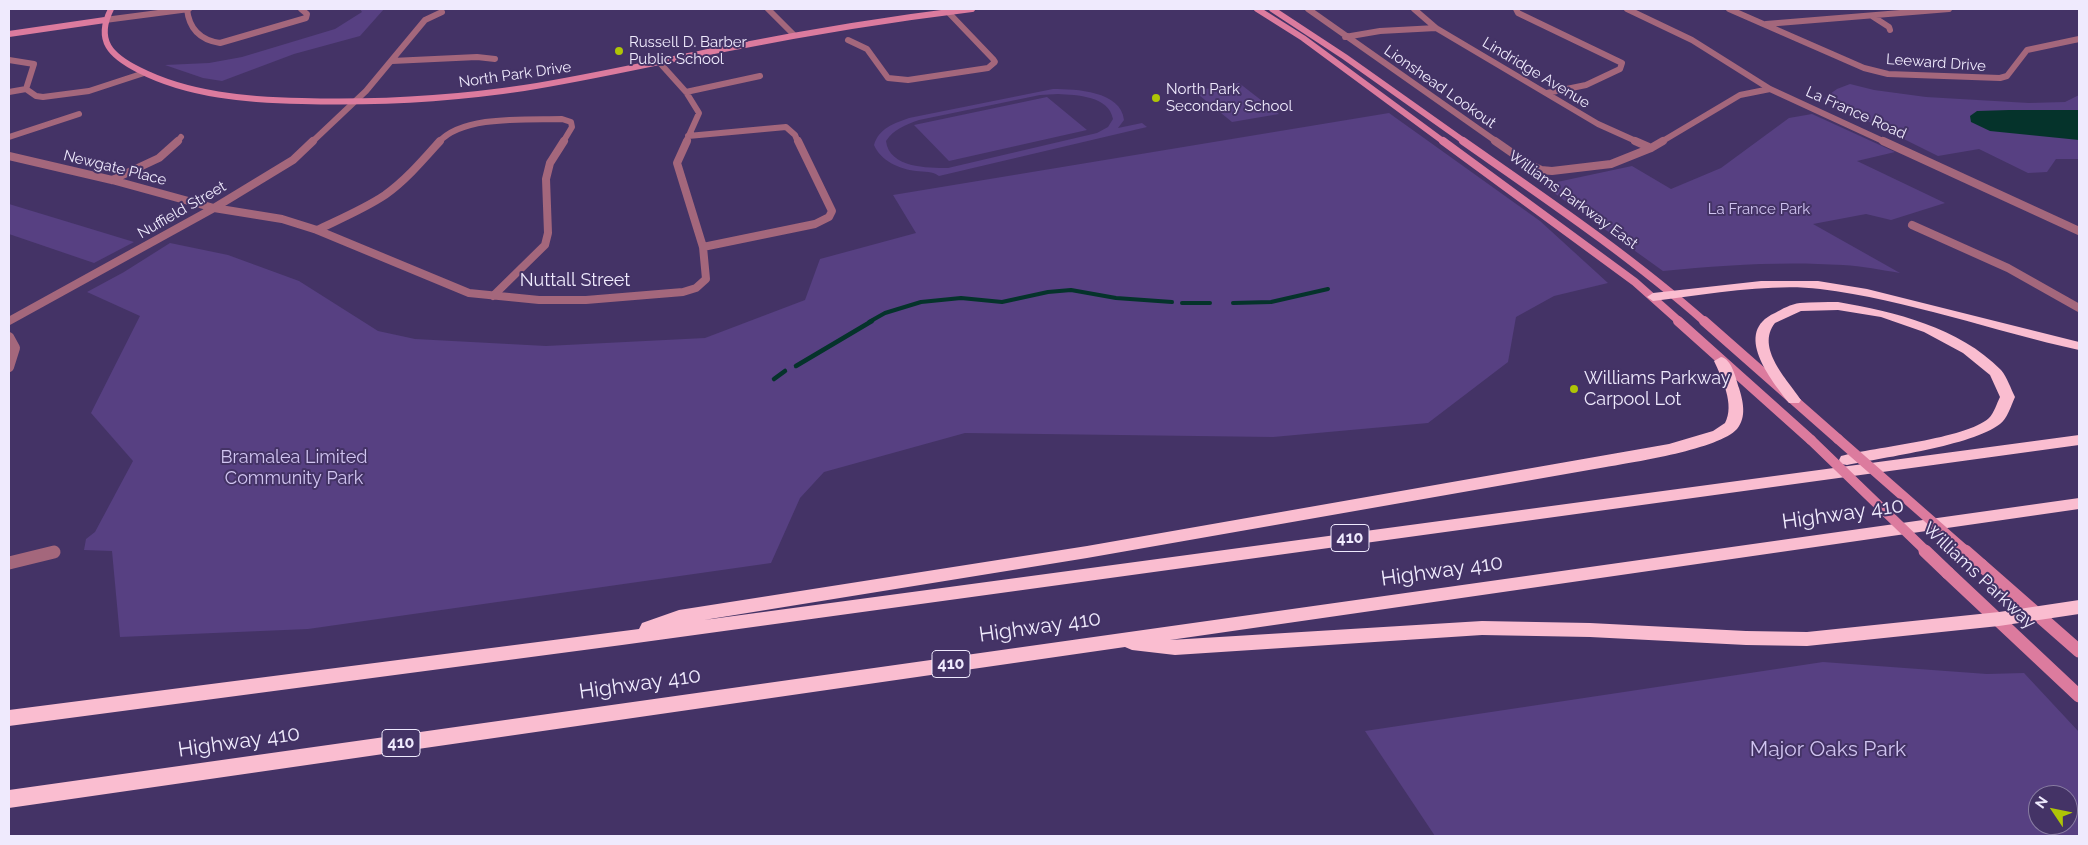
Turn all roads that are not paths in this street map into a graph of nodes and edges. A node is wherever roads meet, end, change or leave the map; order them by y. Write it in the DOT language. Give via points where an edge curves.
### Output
graph roads {
  1 [pos="111,9"];
  2 [pos="188,9"];
  3 [pos="301,9"];
  4 [pos="768,9"];
  5 [pos="972,9"];
  6 [pos="1257,9"];
  7 [pos="1272,9"];
  8 [pos="1308,9"];
  9 [pos="1414,9"];
  10 [pos="1516,9"];
  11 [pos="1627,9"];
  12 [pos="1729,9"];
  13 [pos="1949,9"];
  14 [pos="442,12"];
  15 [pos="948,12"];
  16 [pos="1872,16"];
  17 [pos="105,20"];
  18 [pos="1763,24"];
  19 [pos="1436,28"];
  20 [pos="1890,30"];
  21 [pos="9,34"];
  22 [pos="794,35"];
  23 [pos="1346,37"];
  24 [pos="2079,39"];
  25 [pos="848,40"];
  26 [pos="495,59"];
  27 [pos="9,60"];
  28 [pos="392,61"];
  29 [pos="659,62"];
  30 [pos="144,73"];
  31 [pos="760,76"];
  32 [pos="26,89"];
  33 [pos="1770,89"];
  34 [pos="9,92"];
  35 [pos="686,92"];
  36 [pos="1547,93"];
  37 [pos="355,102"];
  38 [pos="79,114"];
  39 [pos="688,136"];
  40 [pos="9,137"];
  41 [pos="182,137"];
  42 [pos="1651,148"];
  43 [pos="9,156"];
  44 [pos="112,180"];
  45 [pos="214,208"];
  46 [pos="1912,225"];
  47 [pos="317,230"];
  48 [pos="2079,231"];
  49 [pos="703,247"];
  50 [pos="1673,295"];
  51 [pos="493,296"];
  52 [pos="1653,298"];
  53 [pos="2079,308"];
  54 [pos="9,321"];
  55 [pos="9,337"];
  56 [pos="2079,346"];
  57 [pos="1721,360"];
  58 [pos="9,367"];
  59 [pos="1794,400"];
  60 [pos="1838,439"];
  61 [pos="1811,440"];
  62 [pos="2079,440"];
  63 [pos="1801,476"];
  64 [pos="2079,503"];
  65 [pos="54,552"];
  66 [pos="9,563"];
  67 [pos="2079,608"];
  68 [pos="2037,614"];
  69 [pos="1999,620"];
  70 [pos="622,638"];
  71 [pos="1108,641"];
  72 [pos="2079,651"];
  73 [pos="2079,696"];
  74 [pos="9,718"];
  75 [pos="9,799"];
  1 -- 17 [label="main road"];
  2 -- 3 [label="street" via="189,26 208,42 220,43 297,22 306,18 307,14"];
  2 -- 17 [label="street"];
  4 -- 22 [label="street"];
  5 -- 15 [label="main road, North Park Drive"];
  6 -- 52 [label="main road, Williams Parkway East" via="1303,38 1605,259"];
  7 -- 50 [label="main road, Williams Parkway East" via="1346,57 1598,235"];
  8 -- 23 [label="street, Lionshead Lookout"];
  9 -- 19 [label="street, Lindridge Avenue"];
  10 -- 36 [label="street" via="1518,13 1622,63 1620,68 1586,85"];
  11 -- 33 [label="street, La France Road" via="1692,40"];
  12 -- 18 [label="street, Leeward Drive"];
  13 -- 16 [label="street"];
  14 -- 28 [label="street, Nuffield Street" via="425,20"];
  15 -- 22 [label="main road, North Park Drive"];
  15 -- 25 [label="street" via="993,58 993,66 894,80 886,75 867,49"];
  16 -- 18 [label="street"];
  16 -- 20 [label="street"];
  17 -- 21 [label="main road"];
  17 -- 30 [label="main road, North Park Drive" via="103,37 113,54"];
  18 -- 24 [label="street, Leeward Drive" via="1864,68 1888,74 1925,76 2000,78 2007,76 2027,50"];
  19 -- 23 [label="street" via="1380,31"];
  19 -- 36 [label="street, Lindridge Avenue"];
  22 -- 29 [label="main road, North Park Drive"];
  23 -- 42 [label="street, Lionshead Lookout" via="1541,170 1611,164"];
  26 -- 28 [label="street"];
  27 -- 32 [label="street" via="34,64"];
  28 -- 37 [label="street, Nuffield Street"];
  29 -- 35 [label="street, Nuttall Street"];
  29 -- 37 [label="main road, North Park Drive" via="490,93"];
  30 -- 32 [label="street" via="89,91 52,97 36,96"];
  30 -- 37 [label="main road, North Park Drive" via="178,85 232,96"];
  31 -- 35 [label="street"];
  32 -- 34 [label="street"];
  33 -- 42 [label="street, Lionshead Lookout" via="1740,95"];
  33 -- 48 [label="street, La France Road"];
  35 -- 39 [label="street, Nuttall Street" via="700,113"];
  36 -- 42 [label="street, Lindridge Avenue" via="1598,124"];
  37 -- 45 [label="street, Nuffield Street" via="293,160"];
  38 -- 40 [label="street"];
  39 -- 49 [label="street, Nuttall Street" via="677,163"];
  39 -- 49 [label="street" via="786,127 794,135 832,211 829,217 815,224"];
  41 -- 44 [label="street" via="162,156"];
  43 -- 44 [label="street, Newgate Place"];
  44 -- 45 [label="street, Newgate Place"];
  45 -- 47 [label="street, Nuttall Street" via="282,219"];
  45 -- 54 [label="street, Nuffield Street"];
  46 -- 53 [label="street" via="2008,268"];
  47 -- 51 [label="street, Nuttall Street" via="469,293"];
  47 -- 51 [label="street" via="387,193 446,134 455,129 504,122 562,119 571,122 572,127 550,163 546,179 548,233 545,245"];
  49 -- 51 [label="street, Nuttall Street" via="706,280 700,287 684,291 620,299 557,301"];
  50 -- 52 [label="highway"];
  50 -- 56 [label="highway" via="1761,285 1818,285 1867,293"];
  50 -- 59 [label="main road, Williams Parkway East"];
  52 -- 57 [label="main road, Williams Parkway East"];
  55 -- 58 [label="street" via="15,348"];
  57 -- 61 [label="main road, Williams Parkway East"];
  57 -- 70 [label="highway" via="1731,384 1736,416 1732,425 1721,434 1694,443 1580,466 1086,552 679,617"];
  59 -- 60 [label="main road, Williams Parkway East"];
  59 -- 63 [label="highway" via="1768,362 1762,347 1766,324 1780,312 1828,305 1879,312 1939,334 1986,363 2007,393 2004,410 1996,420 1983,427 1936,441 1821,466"];
  60 -- 68 [label="main road, Williams Parkway, bridge"];
  61 -- 69 [label="main road, Williams Parkway, bridge"];
  62 -- 63 [label="highway, 410"];
  63 -- 70 [label="highway, 410"];
  64 -- 71 [label="highway, Highway 410 / 410"];
  65 -- 66 [label="street"];
  67 -- 68 [label="highway"];
  68 -- 69 [label="highway"];
  68 -- 72 [label="main road, Williams Parkway"];
  69 -- 71 [label="highway" via="1807,639 1482,628 1175,648"];
  69 -- 73 [label="main road, Williams Parkway"];
  70 -- 74 [label="highway, 410"];
  71 -- 75 [label="highway, Highway 410 / 410"];
}
